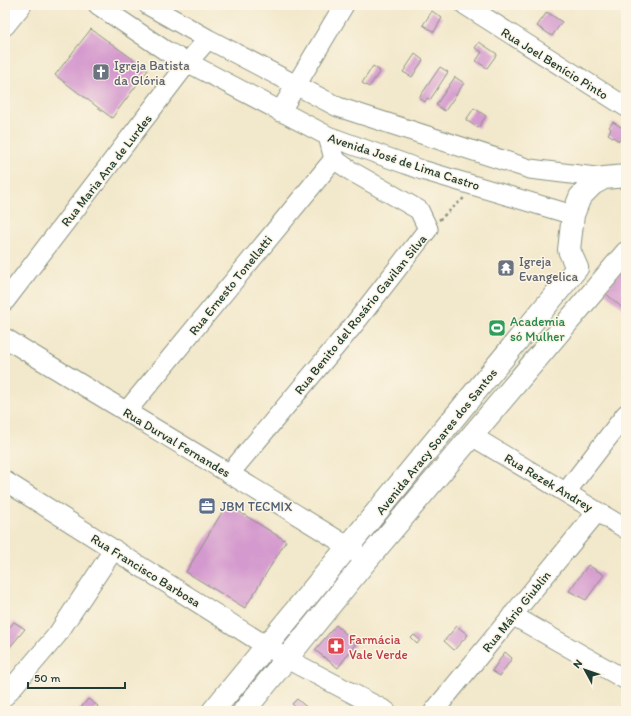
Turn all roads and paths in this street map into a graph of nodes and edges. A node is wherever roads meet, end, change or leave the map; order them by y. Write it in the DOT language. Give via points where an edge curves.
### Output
graph roads {
  1 [pos="22,5"];
  2 [pos="83,5"];
  3 [pos="98,5"];
  4 [pos="148,5"];
  5 [pos="157,5"];
  6 [pos="344,5"];
  7 [pos="465,5"];
  8 [pos="172,18"];
  9 [pos="5,26"];
  10 [pos="208,39"];
  11 [pos="166,51"];
  12 [pos="188,62"];
  13 [pos="296,84"];
  14 [pos="626,107"];
  15 [pos="280,112"];
  16 [pos="328,136"];
  17 [pos="334,159"];
  18 [pos="626,176"];
  19 [pos="604,178"];
  20 [pos="478,186"];
  21 [pos="573,215"];
  22 [pos="428,229"];
  23 [pos="626,253"];
  24 [pos="577,268"];
  25 [pos="597,286"];
  26 [pos="5,301"];
  27 [pos="5,338"];
  28 [pos="126,412"];
  29 [pos="626,414"];
  30 [pos="472,436"];
  31 [pos="230,473"];
  32 [pos="5,480"];
  33 [pos="566,492"];
  34 [pos="597,512"];
  35 [pos="626,529"];
  36 [pos="349,547"];
  37 [pos="114,549"];
  38 [pos="366,561"];
  39 [pos="512,615"];
  40 [pos="266,646"];
  41 [pos="287,659"];
  42 [pos="626,680"];
  43 [pos="5,696"];
  44 [pos="213,711"];
  45 [pos="244,711"];
  46 [pos="386,711"];
  47 [pos="434,711"];
  1 -- 9 [label="street"];
  2 -- 11 [label="street" via="123,30"];
  3 -- 11 [label="street, Avenida José de Lima Castro"];
  4 -- 8 [label="street"];
  5 -- 8 [label="street"];
  6 -- 13 [label="street"];
  7 -- 14 [label="street, Rua Joel Benício Pinto"];
  8 -- 10 [label="street"];
  10 -- 12 [label="street, Rua Maria Ana de Lurdes"];
  10 -- 13 [label="street"];
  11 -- 12 [label="street, Avenida José de Lima Castro"];
  12 -- 15 [label="street, Avenida José de Lima Castro"];
  12 -- 26 [label="street, Rua Maria Ana de Lurdes"];
  13 -- 15 [label="street"];
  13 -- 19 [label="street" via="338,107 530,169"];
  15 -- 16 [label="street, Avenida José de Lima Castro"];
  16 -- 17 [label="street"];
  16 -- 20 [label="street, Avenida José de Lima Castro" via="422,170"];
  17 -- 22 [label="street, Rua Benito del Rosário Gavilan Silva" via="419,210"];
  17 -- 28 [label="street, Rua Ernesto Tonellatti"];
  18 -- 19 [label="main road"];
  19 -- 21 [label="main road" via="593,184 580,197"];
  20 -- 21 [label="street, Avenida José de Lima Castro"];
  20 -- 22 [label="path"];
  21 -- 24 [label="main road" via="570,250"];
  22 -- 31 [label="street, Rua Benito del Rosário Gavilan Silva" via="352,327"];
  23 -- 25 [label="main road, Avenida Aracy Soares dos Santos"];
  24 -- 25 [label="main road"];
  24 -- 36 [label="main road, Avenida Aracy Soares dos Santos"];
  25 -- 30 [label="main road, Avenida Aracy Soares dos Santos"];
  27 -- 28 [label="street, Rua Durval Fernandes"];
  28 -- 31 [label="street, Rua Durval Fernandes"];
  29 -- 33 [label="street"];
  30 -- 33 [label="street, Rua Rezek Andrey"];
  30 -- 38 [label="main road, Avenida Aracy Soares dos Santos"];
  31 -- 36 [label="street, Rua Durval Fernandes"];
  32 -- 37 [label="street, Rua Francisco Barbosa"];
  33 -- 34 [label="street, Rua Rezek Andrey"];
  34 -- 35 [label="street, Rua Rezek Andrey"];
  34 -- 39 [label="street, Rua Mário Giublin"];
  36 -- 38 [label="street, Rua Durval Fernandes"];
  36 -- 40 [label="main road, Avenida Aracy Soares dos Santos"];
  37 -- 40 [label="street, Rua Francisco Barbosa"];
  37 -- 43 [label="street" via="57,635"];
  38 -- 41 [label="main road, Avenida Aracy Soares dos Santos"];
  39 -- 42 [label="street"];
  39 -- 47 [label="street, Rua Mário Giublin"];
  40 -- 41 [label="street, Rua Francisco Barbosa"];
  40 -- 44 [label="main road, Avenida Aracy Soares dos Santos"];
  41 -- 45 [label="main road, Avenida Aracy Soares dos Santos"];
  41 -- 46 [label="street, Rua Francisco Barbosa"];
}
